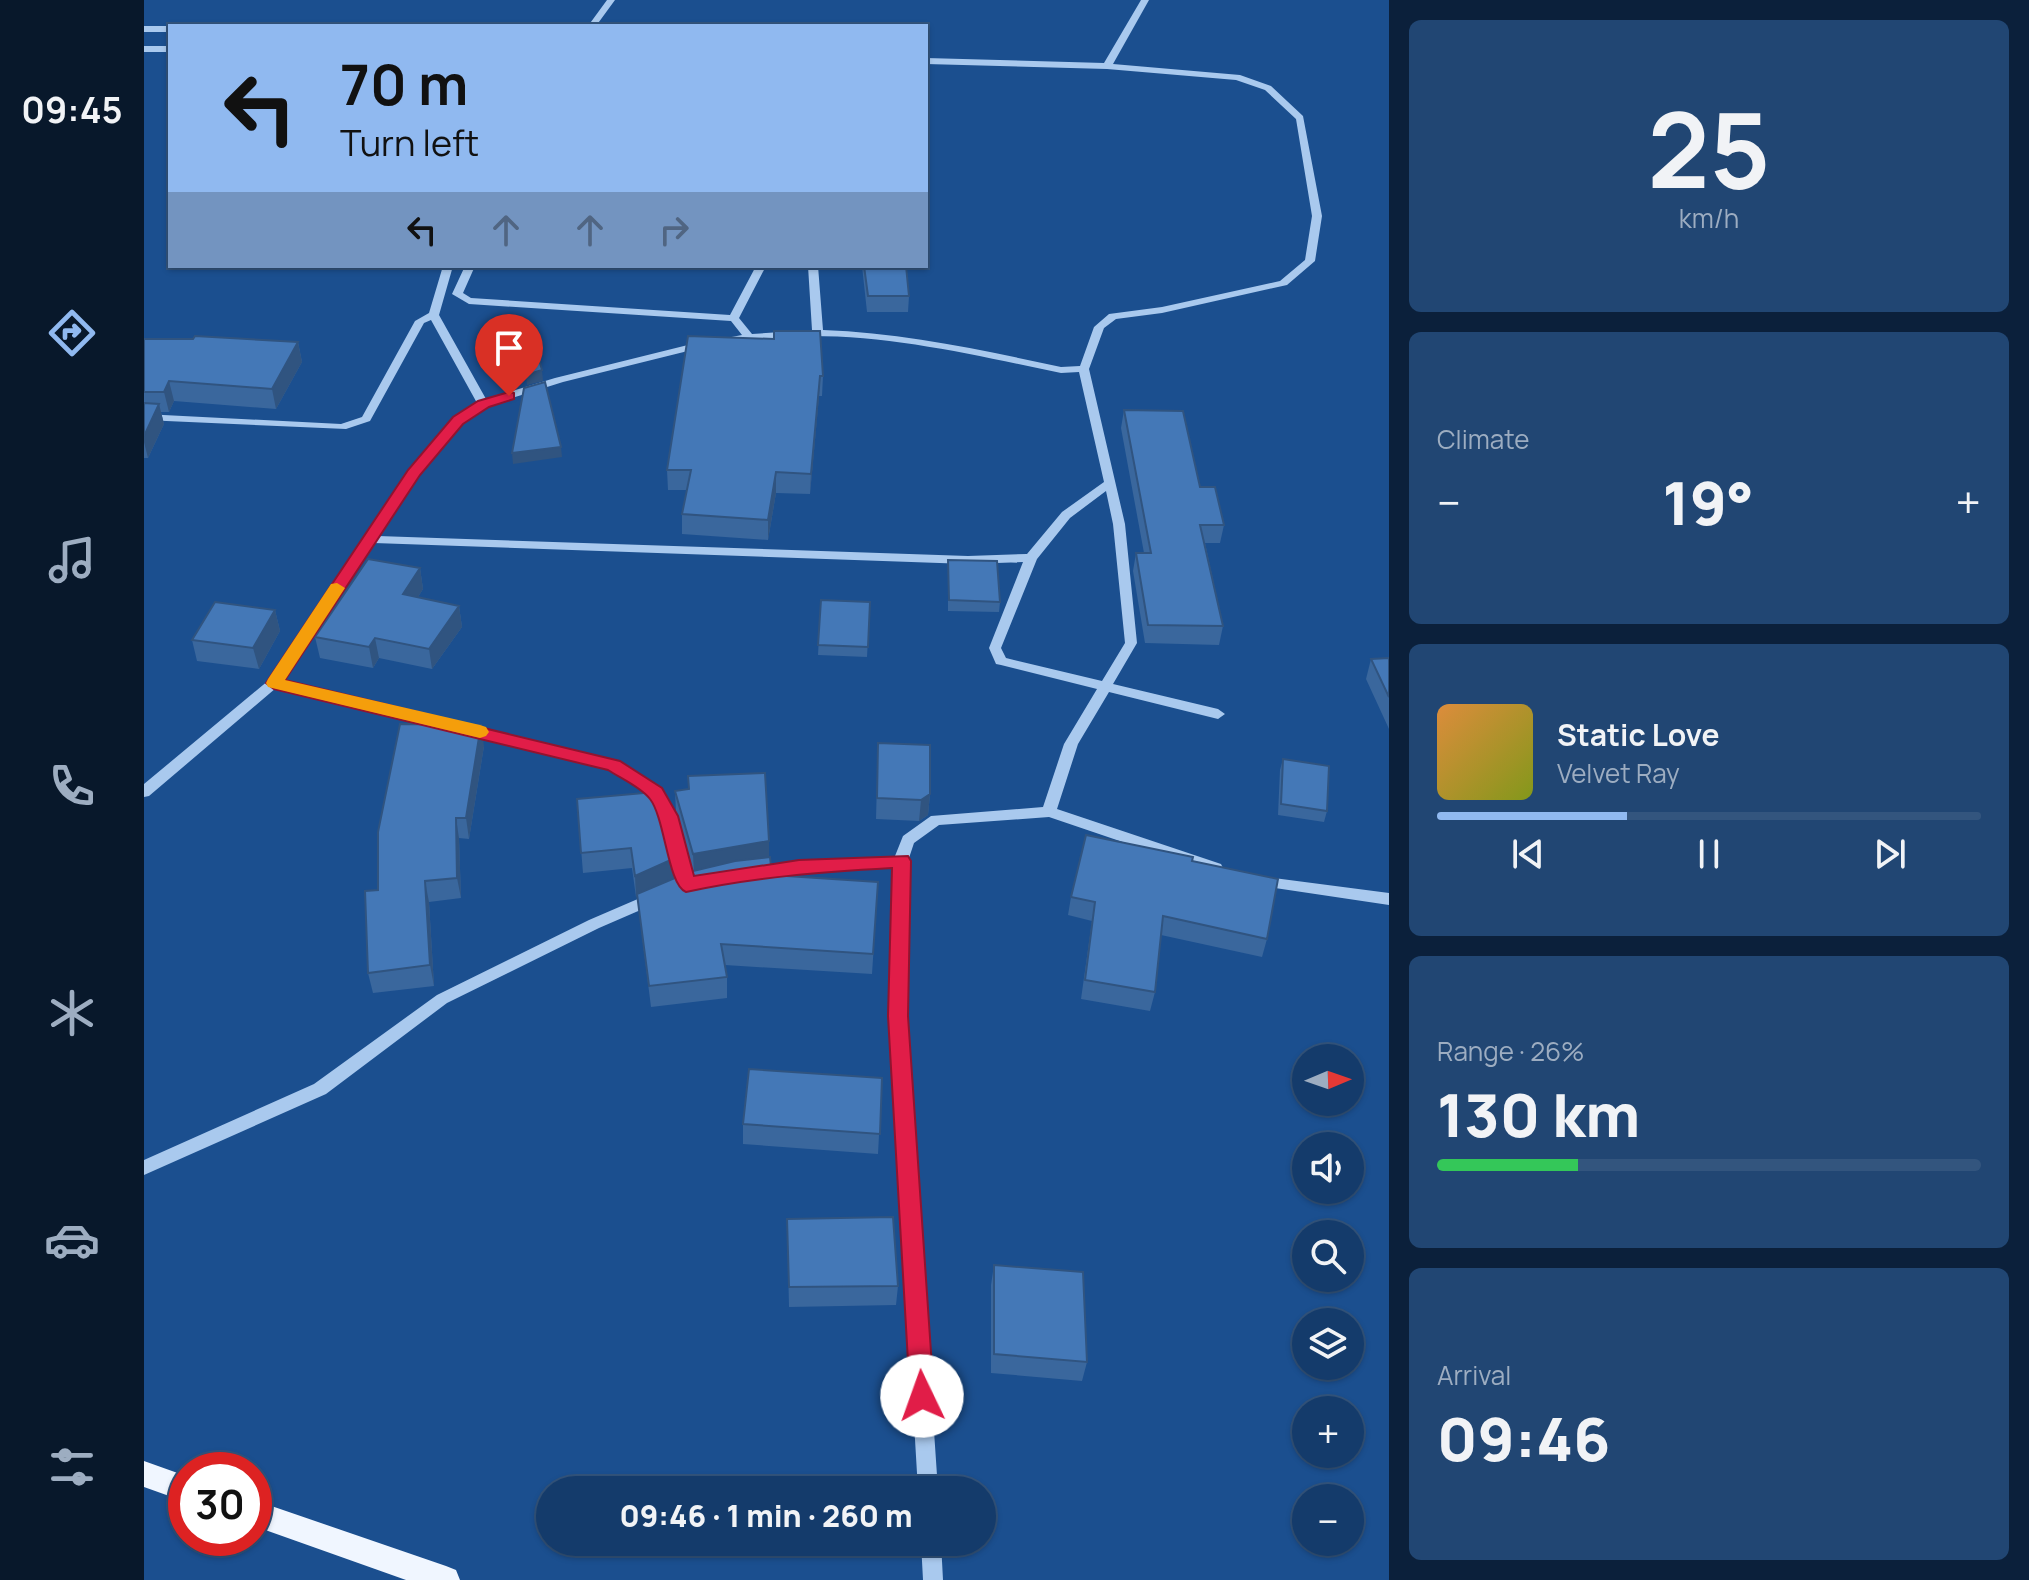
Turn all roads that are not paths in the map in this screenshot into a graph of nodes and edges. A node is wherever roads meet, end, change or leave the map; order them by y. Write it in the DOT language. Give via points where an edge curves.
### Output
graph roads {
  1 [pos="611,0"];
  2 [pos="1145,0"];
  3 [pos="593,24"];
  4 [pos="144,29"];
  5 [pos="168,29"];
  6 [pos="144,49"];
  7 [pos="168,49"];
  8 [pos="928,61"];
  9 [pos="1107,66"];
  10 [pos="447,268"];
  11 [pos="469,268"];
  12 [pos="760,268"];
  13 [pos="813,268"];
  14 [pos="434,315"];
  15 [pos="734,318"];
  16 [pos="818,333"];
  17 [pos="748,336"];
  18 [pos="1084,369"];
  19 [pos="483,404"];
  20 [pos="144,417"];
  21 [pos="1111,482"];
  22 [pos="370,539"];
  23 [pos="1031,558"];
  24 [pos="274,683"];
  25 [pos="1106,689"];
  26 [pos="1218,714"];
  27 [pos="144,792"];
  28 [pos="1049,812"];
  29 [pos="901,861"];
  30 [pos="735,874"];
  31 [pos="1389,899"];
  32 [pos="144,1168"];
  33 [pos="144,1474"];
  34 [pos="927,1476"];
  35 [pos="168,1483"];
  36 [pos="272,1519"];
  37 [pos="932,1556"];
  38 [pos="446,1580"];
  39 [pos="933,1580"];
  1 -- 3 [label="street"];
  2 -- 9 [label="street"];
  4 -- 5 [label="street"];
  6 -- 7 [label="street"];
  8 -- 9 [label="street"];
  9 -- 18 [label="street" via="1237,77 1268,88 1300,118 1317,216 1310,261 1283,283 1113,316 1099,327"];
  10 -- 14 [label="street"];
  11 -- 15 [label="street" via="457,294 469,301"];
  12 -- 15 [label="street"];
  13 -- 16 [label="street"];
  14 -- 19 [label="street"];
  14 -- 20 [label="street" via="420,321 366,419 342,427"];
  15 -- 17 [label="street"];
  16 -- 17 [label="street"];
  16 -- 18 [label="street" via="903,337 1061,370"];
  17 -- 19 [label="street" via="626,363"];
  18 -- 21 [label="street"];
  19 -- 22 [label="street" via="458,421 414,473"];
  21 -- 23 [label="street" via="1066,515"];
  21 -- 25 [label="street" via="1131,643"];
  22 -- 23 [label="street"];
  22 -- 24 [label="street"];
  23 -- 25 [label="street" via="995,648 1001,661"];
  24 -- 27 [label="street"];
  24 -- 32 [label="street" via="613,765 656,793 693,883 594,924 442,999 320,1089"];
  25 -- 26 [label="street"];
  25 -- 28 [label="street" via="1071,744"];
  28 -- 29 [label="street" via="936,820 908,840"];
  28 -- 31 [label="street" via="1252,880"];
  29 -- 30 [label="street"];
  29 -- 34 [label="street" via="898,1016"];
  33 -- 35 [label="main road"];
  36 -- 38 [label="main road"];
  37 -- 39 [label="street"];
}
